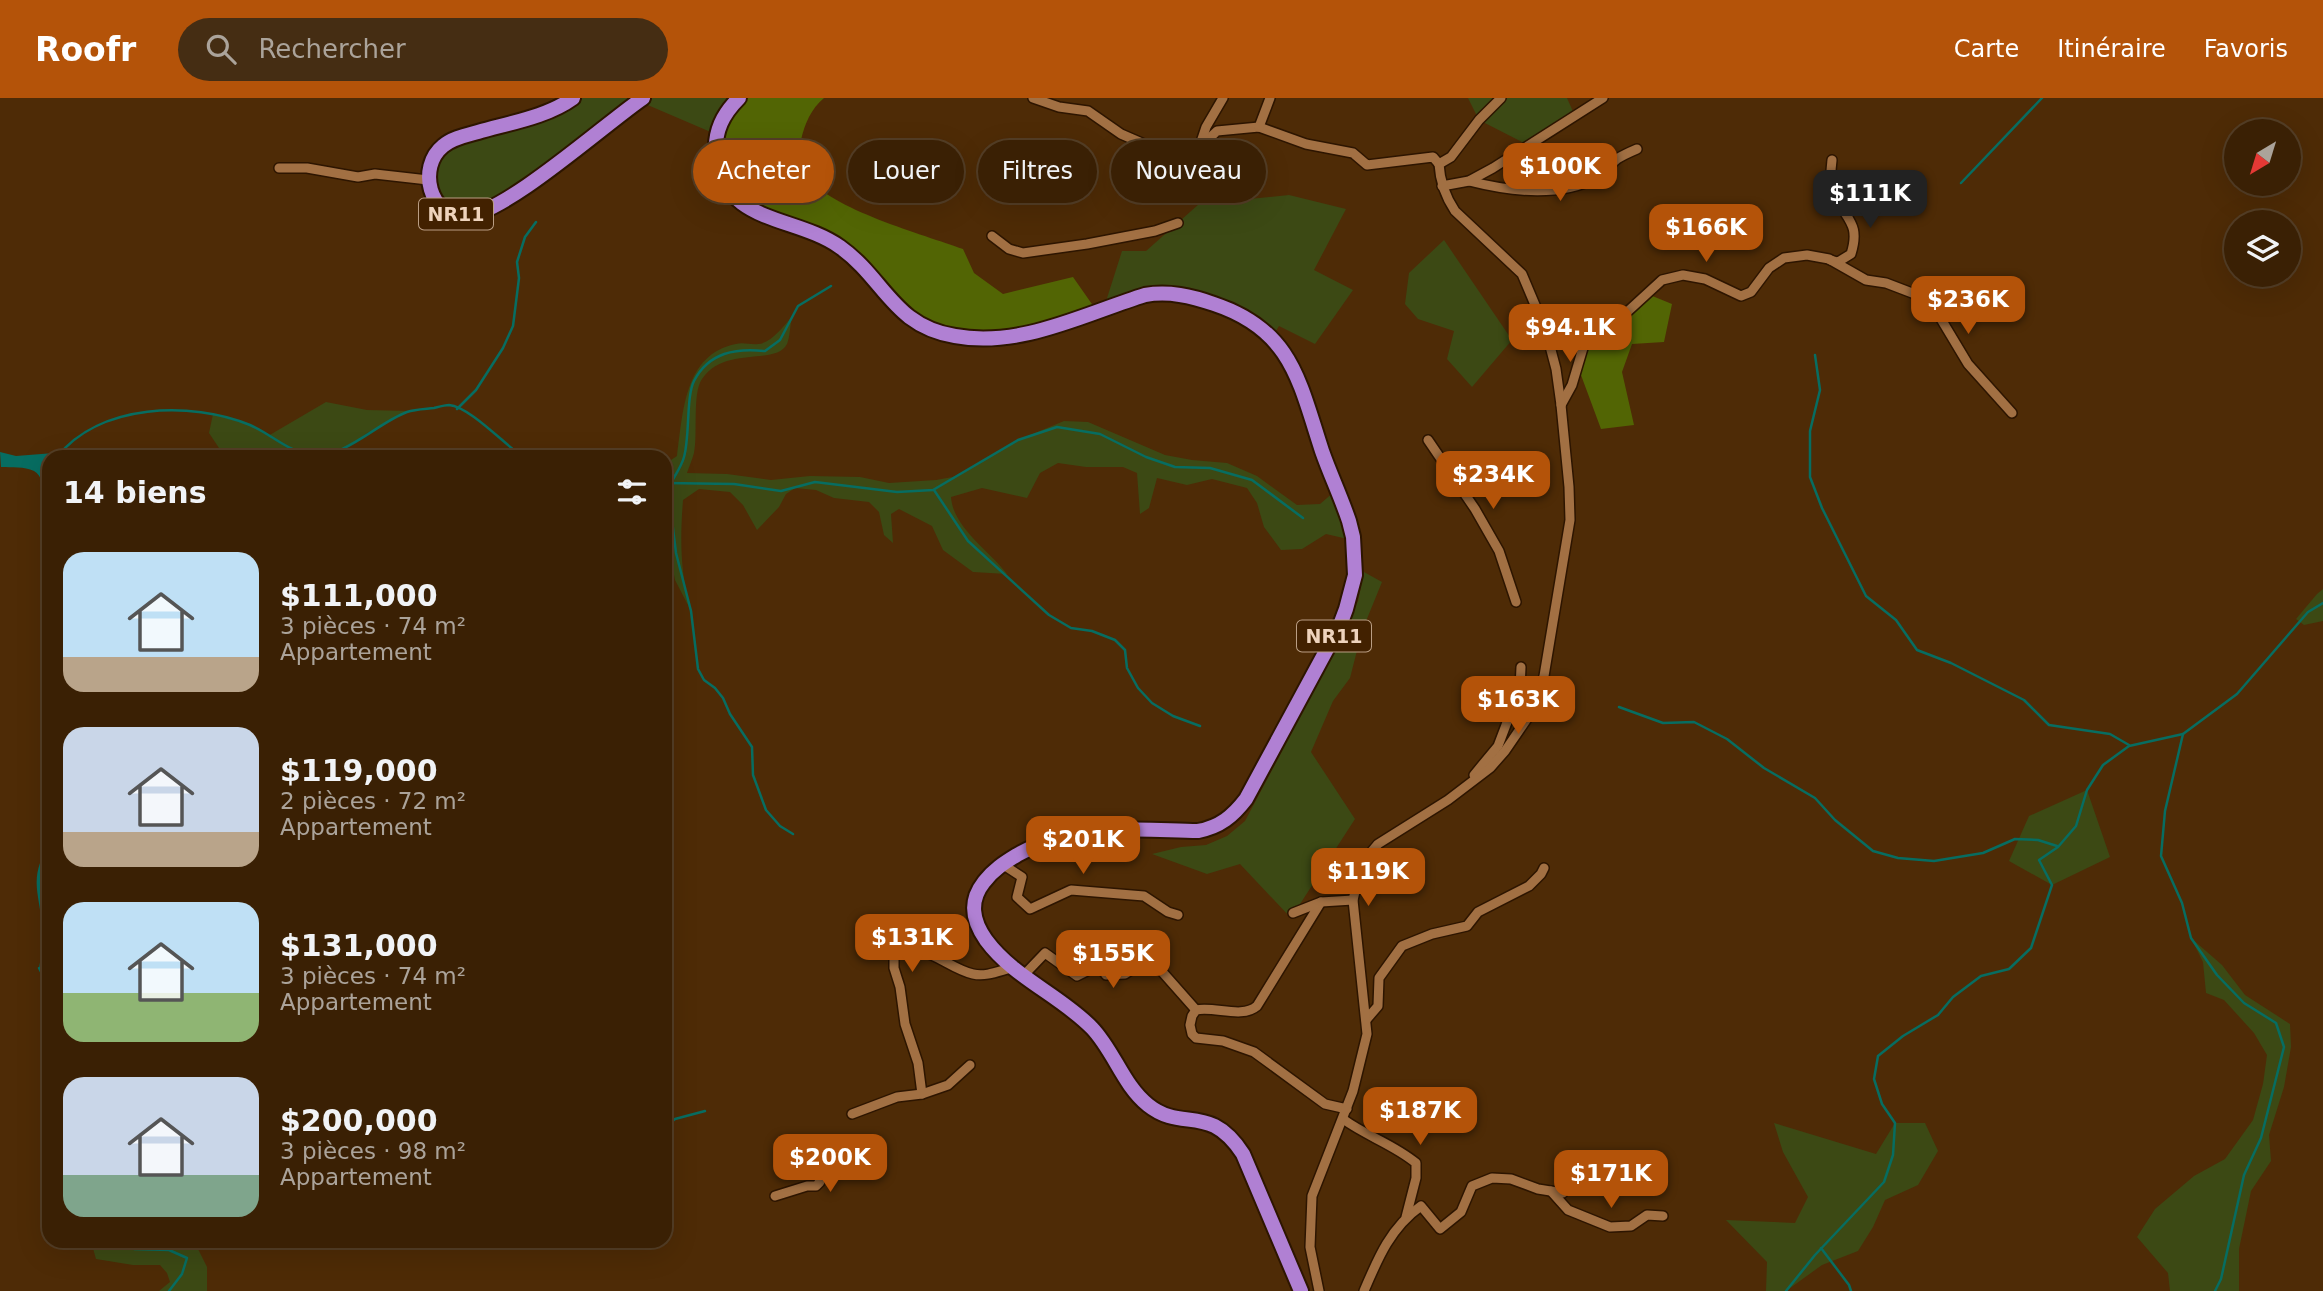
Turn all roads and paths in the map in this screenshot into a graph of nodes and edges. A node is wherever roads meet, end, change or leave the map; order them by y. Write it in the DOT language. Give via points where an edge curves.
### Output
graph roads {
  1 [pos="573,98"];
  2 [pos="643,98"];
  3 [pos="739,98"];
  4 [pos="1033,98"];
  5 [pos="1223,98"];
  6 [pos="1270,98"];
  7 [pos="1501,98"];
  8 [pos="1603,98"];
  9 [pos="1259,127"];
  10 [pos="1135,140"];
  11 [pos="1201,140"];
  12 [pos="1208,140"];
  13 [pos="1637,149"];
  14 [pos="1832,160"];
  15 [pos="1440,164"];
  16 [pos="279,168"];
  17 [pos="428,180"];
  18 [pos="1469,181"];
  19 [pos="1442,186"];
  20 [pos="1178,223"];
  21 [pos="992,236"];
  22 [pos="1829,259"];
  23 [pos="1561,405"];
  24 [pos="2012,412"];
  25 [pos="1428,440"];
  26 [pos="1516,603"];
  27 [pos="1521,667"];
  28 [pos="1467,784"];
  29 [pos="1002,864"];
  30 [pos="1544,868"];
  31 [pos="1353,900"];
  32 [pos="1321,902"];
  33 [pos="1293,913"];
  34 [pos="1178,915"];
  35 [pos="1017,972"];
  36 [pos="1196,1010"];
  37 [pos="1366,1020"];
  38 [pos="971,1065"];
  39 [pos="922,1094"];
  40 [pos="1347,1109"];
  41 [pos="852,1114"];
  42 [pos="1343,1119"];
  43 [pos="805,1158"];
  44 [pos="1571,1175"];
  45 [pos="1551,1191"];
  46 [pos="775,1196"];
  47 [pos="1663,1216"];
  48 [pos="1406,1217"];
  49 [pos="1301,1291"];
  50 [pos="1320,1291"];
  51 [pos="1364,1291"];
  1 -- 17 [label="highway, NR11" via="552,110 444,144 432,161"];
  2 -- 17 [label="highway, NR11" via="526,187 476,214 460,216 441,206 433,198"];
  3 -- 29 [label="highway, NR11" via="724,115 715,146 720,174 730,192 748,208 841,248 900,311 933,331 972,339 1021,334 1160,293 1199,299 1258,325 1277,342 1295,371 1349,521 1355,575 1340,625 1246,799 1230,817 1217,827 1198,831 1096,830 1058,836"];
  4 -- 10 [label="street" via="1087,111"];
  5 -- 11 [label="street"];
  6 -- 9 [label="street"];
  7 -- 15 [label="street" via="1451,158"];
  8 -- 18 [label="street"];
  9 -- 12 [label="street" via="1217,131"];
  9 -- 15 [label="street" via="1306,144 1353,153 1367,165 1433,157"];
  13 -- 18 [label="street" via="1581,184 1535,192"];
  14 -- 22 [label="street" via="1832,191 1848,214 1855,242 1851,254 1838,262"];
  15 -- 19 [label="street"];
  16 -- 17 [label="street"];
  18 -- 19 [label="street"];
  19 -- 23 [label="street" via="1455,211 1522,274 1546,331"];
  20 -- 21 [label="street" via="1023,253 1009,250"];
  22 -- 23 [label="street" via="1807,255 1784,258 1769,268 1751,292 1741,296 1705,279 1683,275 1662,280 1626,313 1608,319 1593,332"];
  22 -- 24 [label="street" via="1866,280 1929,302 1968,365"];
  23 -- 28 [label="street" via="1570,520 1544,676 1533,710 1505,751"];
  25 -- 26 [label="street" via="1499,551"];
  27 -- 28 [label="street" via="1520,688 1497,746"];
  28 -- 31 [label="street" via="1378,844 1362,863"];
  29 -- 34 [label="street" via="1022,877 1017,897 1030,909 1072,890 1143,895"];
  29 -- 35 [label="highway, NR11" via="978,890 974,913 986,939"];
  30 -- 37 [label="street" via="1529,886 1478,912 1466,926 1402,946 1379,978 1378,1006"];
  31 -- 32 [label="street"];
  31 -- 37 [label="street"];
  32 -- 33 [label="street"];
  32 -- 36 [label="street" via="1251,1011"];
  35 -- 36 [label="street" via="1045,953 1077,976 1099,965 1106,975 1125,974 1150,958"];
  35 -- 39 [label="street" via="972,974 921,951 894,955"];
  35 -- 49 [label="highway, NR11" via="1093,1028 1148,1105 1208,1122 1233,1138 1244,1154"];
  36 -- 40 [label="street" via="1190,1025 1196,1038 1254,1052 1325,1104"];
  37 -- 40 [label="street" via="1361,1065"];
  38 -- 39 [label="street" via="948,1085"];
  39 -- 41 [label="street" via="897,1097"];
  40 -- 42 [label="street"];
  42 -- 48 [label="street" via="1416,1163"];
  42 -- 50 [label="street" via="1312,1196 1310,1247"];
  43 -- 46 [label="street" via="820,1182"];
  44 -- 45 [label="street" via="1573,1181 1563,1192"];
  45 -- 47 [label="street" via="1568,1210 1610,1227 1631,1226 1647,1215"];
  45 -- 48 [label="street" via="1492,1178 1472,1186 1461,1212 1440,1229 1421,1206"];
  48 -- 51 [label="street" via="1383,1248"];
}
